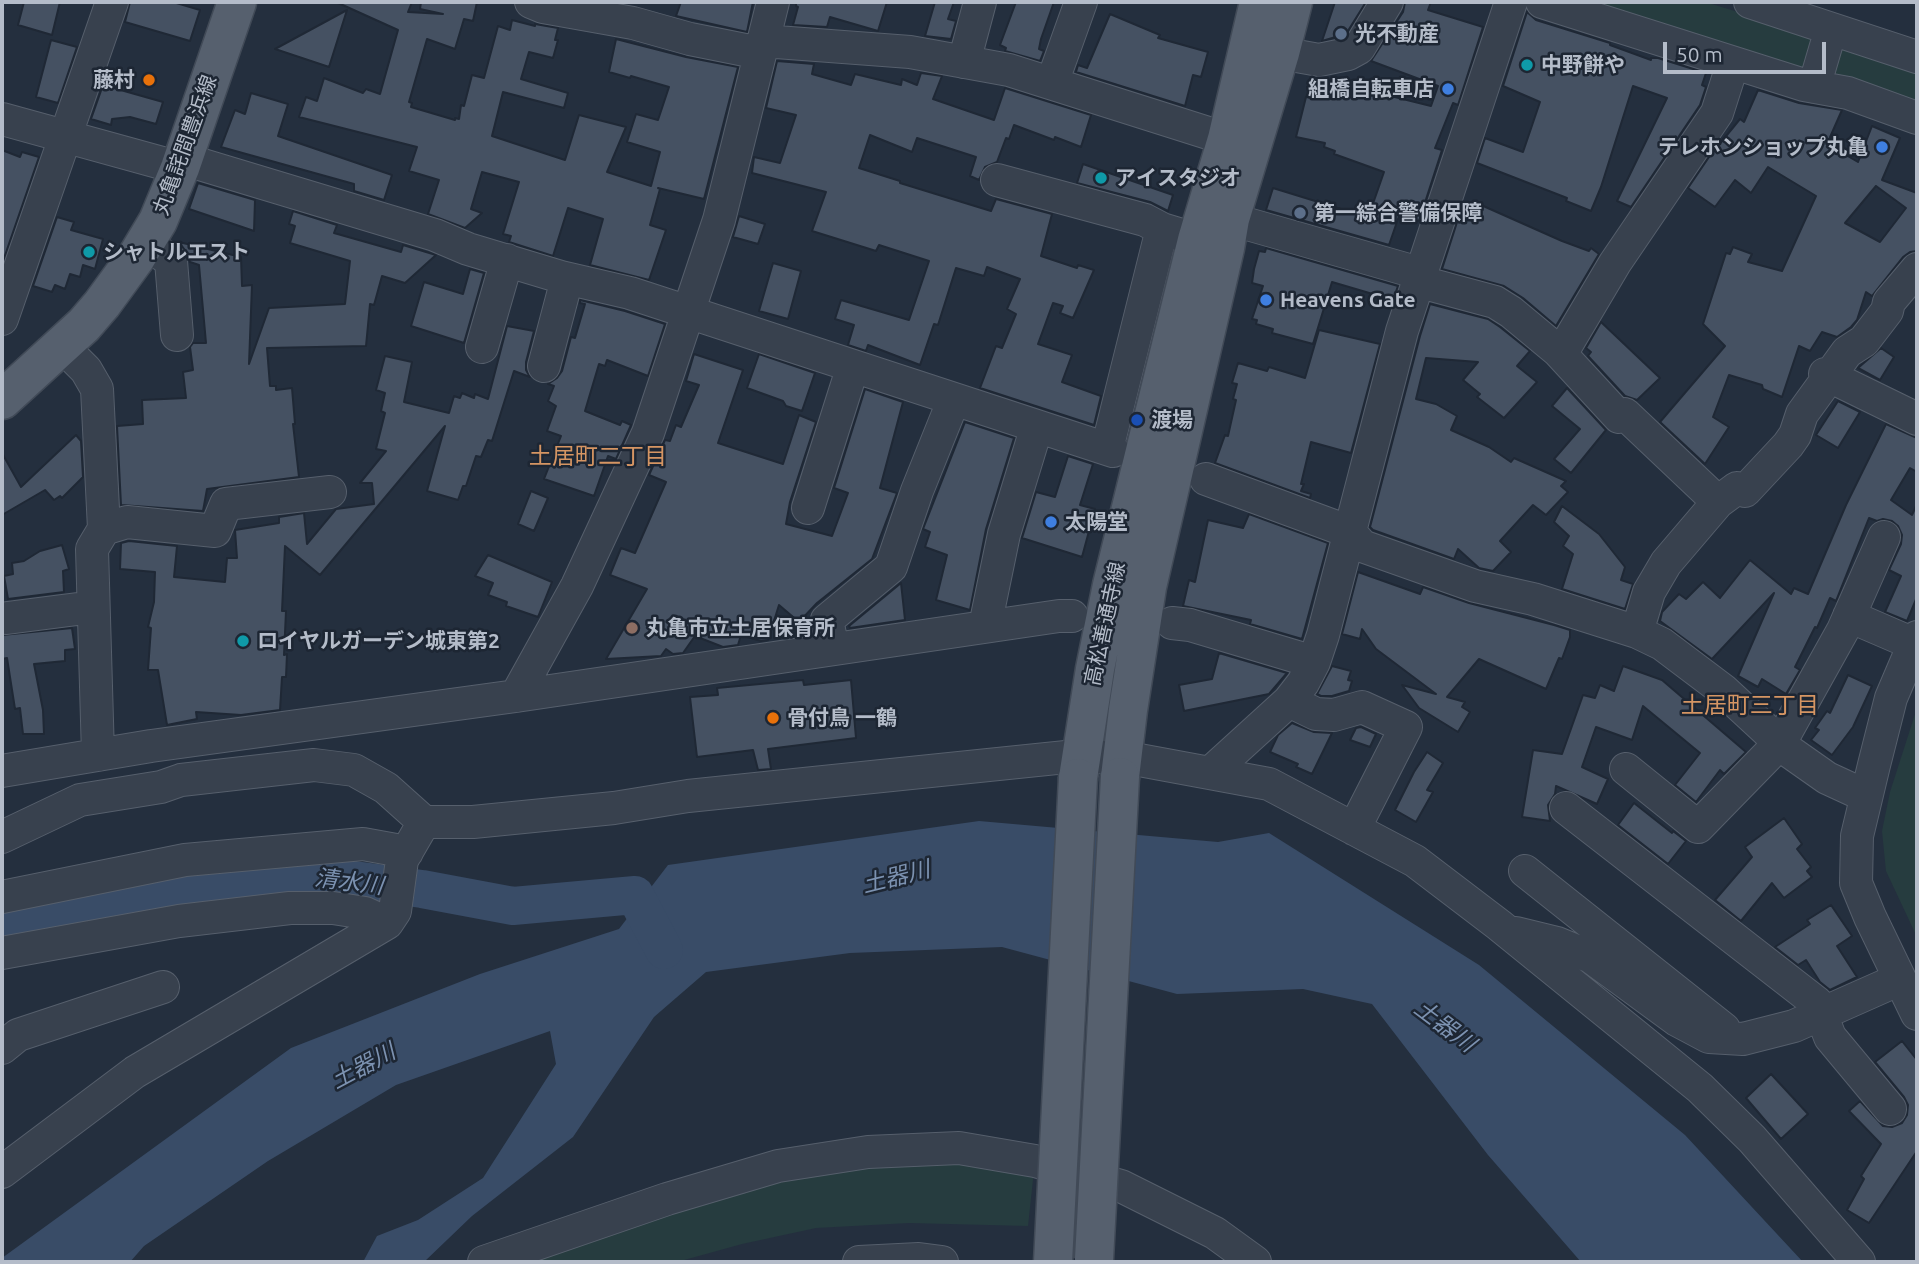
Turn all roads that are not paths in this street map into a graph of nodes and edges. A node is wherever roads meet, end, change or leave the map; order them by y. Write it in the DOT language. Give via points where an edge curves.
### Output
graph roads {
  1 [pos="112,2"];
  2 [pos="237,2"];
  3 [pos="531,2"];
  4 [pos="773,2"];
  5 [pos="980,2"];
  6 [pos="1082,2"];
  7 [pos="1259,2"];
  8 [pos="1293,2"];
  9 [pos="1387,2"];
  10 [pos="1511,2"];
  11 [pos="1542,2"];
  12 [pos="1750,2"];
  13 [pos="1622,14"];
  14 [pos="1831,29"];
  15 [pos="761,47"];
  16 [pos="1280,54"];
  17 [pos="1917,57"];
  18 [pos="964,62"];
  19 [pos="1732,63"];
  20 [pos="1052,83"];
  21 [pos="1814,87"];
  22 [pos="1917,118"];
  23 [pos="2,119"];
  24 [pos="65,136"];
  25 [pos="1227,139"];
  26 [pos="181,163"];
  27 [pos="997,180"];
  28 [pos="1204,234"];
  29 [pos="145,242"];
  30 [pos="507,260"];
  31 [pos="1917,269"];
  32 [pos="1418,277"];
  33 [pos="567,279"];
  34 [pos="690,312"];
  35 [pos="2,318"];
  36 [pos="177,335"];
  37 [pos="61,345"];
  38 [pos="482,347"];
  39 [pos="1561,354"];
  40 [pos="544,366"];
  41 [pos="853,366"];
  42 [pos="1827,375"];
  43 [pos="954,399"];
  44 [pos="2,400"];
  45 [pos="1917,419"];
  46 [pos="1037,426"];
  47 [pos="1206,479"];
  48 [pos="330,492"];
  49 [pos="1727,495"];
  50 [pos="808,509"];
  51 [pos="104,529"];
  52 [pos="1350,531"];
  53 [pos="1884,537"];
  54 [pos="93,607"];
  55 [pos="1072,616"];
  56 [pos="1849,616"];
  57 [pos="7,618"];
  58 [pos="1172,623"];
  59 [pos="985,626"];
  60 [pos="1637,632"];
  61 [pos="1916,640"];
  62 [pos="833,649"];
  63 [pos="1314,662"];
  64 [pos="516,696"];
  65 [pos="1289,701"];
  66 [pos="1780,743"];
  67 [pos="151,746"];
  68 [pos="98,755"];
  69 [pos="1080,767"];
  70 [pos="1121,767"];
  71 [pos="1626,769"];
  72 [pos="2,771"];
  73 [pos="1211,772"];
  74 [pos="189,779"];
  75 [pos="1866,796"];
  76 [pos="1566,808"];
  77 [pos="424,822"];
  78 [pos="1354,829"];
  79 [pos="2,837"];
  80 [pos="405,856"];
  81 [pos="1525,871"];
  82 [pos="2,897"];
  83 [pos="391,917"];
  84 [pos="1499,925"];
  85 [pos="2,953"];
  86 [pos="1900,979"];
  87 [pos="163,987"];
  88 [pos="1821,1014"];
  89 [pos="1917,1014"];
  90 [pos="1736,1039"];
  91 [pos="2,1048"];
  92 [pos="1890,1109"];
  93 [pos="2,1172"];
  94 [pos="1094,1261"];
  95 [pos="484,1262"];
  96 [pos="859,1262"];
  97 [pos="942,1262"];
  98 [pos="1054,1262"];
  99 [pos="1255,1262"];
  100 [pos="1859,1262"];
  1 -- 24 [label="street"];
  2 -- 26 [label="main road, 丸亀詫間豊浜線"];
  3 -- 15 [label="street" via="690,39"];
  4 -- 15 [label="street"];
  5 -- 18 [label="street"];
  6 -- 20 [label="street"];
  7 -- 25 [label="main road, 高松善通寺線"];
  8 -- 16 [label="main road, 高松善通寺線"];
  9 -- 16 [label="street" via="1359,48 1348,54 1319,60"];
  10 -- 32 [label="street"];
  11 -- 13 [label="street"];
  12 -- 14 [label="street"];
  13 -- 19 [label="street"];
  14 -- 17 [label="street"];
  14 -- 21 [label="street"];
  15 -- 18 [label="street" via="910,52"];
  15 -- 34 [label="street" via="719,220"];
  16 -- 28 [label="main road, 高松善通寺線"];
  18 -- 20 [label="street"];
  19 -- 21 [label="street"];
  19 -- 39 [label="street" via="1717,113 1615,263"];
  20 -- 25 [label="street"];
  21 -- 22 [label="street" via="1848,93"];
  23 -- 24 [label="street"];
  24 -- 26 [label="street"];
  24 -- 35 [label="street"];
  25 -- 28 [label="main road, 高松善通寺線"];
  26 -- 29 [label="main road, 丸亀詫間豊浜線"];
  26 -- 30 [label="street"];
  27 -- 28 [label="street"];
  28 -- 32 [label="street"];
  28 -- 46 [label="street" via="1110,450"];
  28 -- 69 [label="main road, 高松善通寺線" via="1112,585"];
  28 -- 70 [label="main road, 高松善通寺線"];
  29 -- 36 [label="street" via="171,261"];
  29 -- 37 [label="main road, 丸亀詫間豊浜線" via="102,304"];
  30 -- 33 [label="street"];
  30 -- 38 [label="street"];
  31 -- 42 [label="street" via="1864,341"];
  32 -- 39 [label="street" via="1495,302"];
  32 -- 52 [label="street"];
  33 -- 34 [label="street"];
  33 -- 40 [label="street"];
  34 -- 41 [label="street"];
  34 -- 64 [label="street" via="648,433 578,586"];
  37 -- 44 [label="main road, 丸亀詫間豊浜線"];
  37 -- 51 [label="street" via="86,370 97,389"];
  39 -- 49 [label="street" via="1619,417 1639,417"];
  41 -- 43 [label="street"];
  41 -- 50 [label="street"];
  42 -- 45 [label="street"];
  42 -- 49 [label="street" via="1788,445 1745,491"];
  43 -- 46 [label="street"];
  43 -- 62 [label="street" via="891,567 827,620"];
  46 -- 59 [label="street" via="1003,534"];
  47 -- 52 [label="street"];
  48 -- 51 [label="street" via="226,504 215,531 127,522"];
  49 -- 60 [label="street" via="1666,563 1647,574 1649,592"];
  51 -- 54 [label="street" via="92,549"];
  52 -- 60 [label="street" via="1362,546 1475,586"];
  52 -- 63 [label="street"];
  53 -- 56 [label="street"];
  54 -- 57 [label="street"];
  54 -- 68 [label="street"];
  55 -- 59 [label="street"];
  56 -- 61 [label="street"];
  56 -- 66 [label="street"];
  58 -- 63 [label="street"];
  59 -- 62 [label="street"];
  60 -- 66 [label="street" via="1662,644 1712,681"];
  61 -- 75 [label="street" via="1891,698"];
  62 -- 64 [label="street"];
  63 -- 65 [label="street"];
  64 -- 67 [label="street"];
  65 -- 73 [label="street"];
  65 -- 78 [label="street" via="1316,714 1334,715 1362,707 1406,726"];
  66 -- 71 [label="street" via="1698,827"];
  66 -- 75 [label="street" via="1827,778"];
  67 -- 68 [label="street"];
  67 -- 74 [label="street"];
  68 -- 72 [label="street"];
  69 -- 70 [label="street"];
  69 -- 77 [label="street" via="688,796 473,822"];
  69 -- 98 [label="main road, 高松善通寺線, bridge"];
  70 -- 73 [label="street"];
  70 -- 94 [label="main road, 高松善通寺線, bridge"];
  73 -- 78 [label="street" via="1269,784"];
  74 -- 77 [label="street" via="314,765 354,770 386,788"];
  74 -- 79 [label="street" via="80,800"];
  75 -- 86 [label="street" via="1857,836 1856,883"];
  76 -- 88 [label="street" via="1817,1003"];
  77 -- 80 [label="street"];
  78 -- 84 [label="street" via="1415,860"];
  80 -- 82 [label="street" via="363,844 185,860"];
  80 -- 83 [label="street"];
  81 -- 90 [label="street"];
  83 -- 85 [label="street" via="333,908 290,908 179,921"];
  83 -- 93 [label="street" via="135,1072"];
  84 -- 90 [label="street" via="1591,957 1676,1020 1709,1037"];
  84 -- 100 [label="street" via="1700,1088 1752,1139"];
  86 -- 88 [label="street"];
  86 -- 89 [label="street"];
  87 -- 91 [label="street" via="19,1035"];
  88 -- 90 [label="street" via="1794,1026"];
  88 -- 92 [label="street" via="1830,1037"];
  95 -- 99 [label="street" via="778,1166 868,1152 959,1148 1035,1161 1121,1186 1215,1233"];
  96 -- 97 [label="street"];
}
